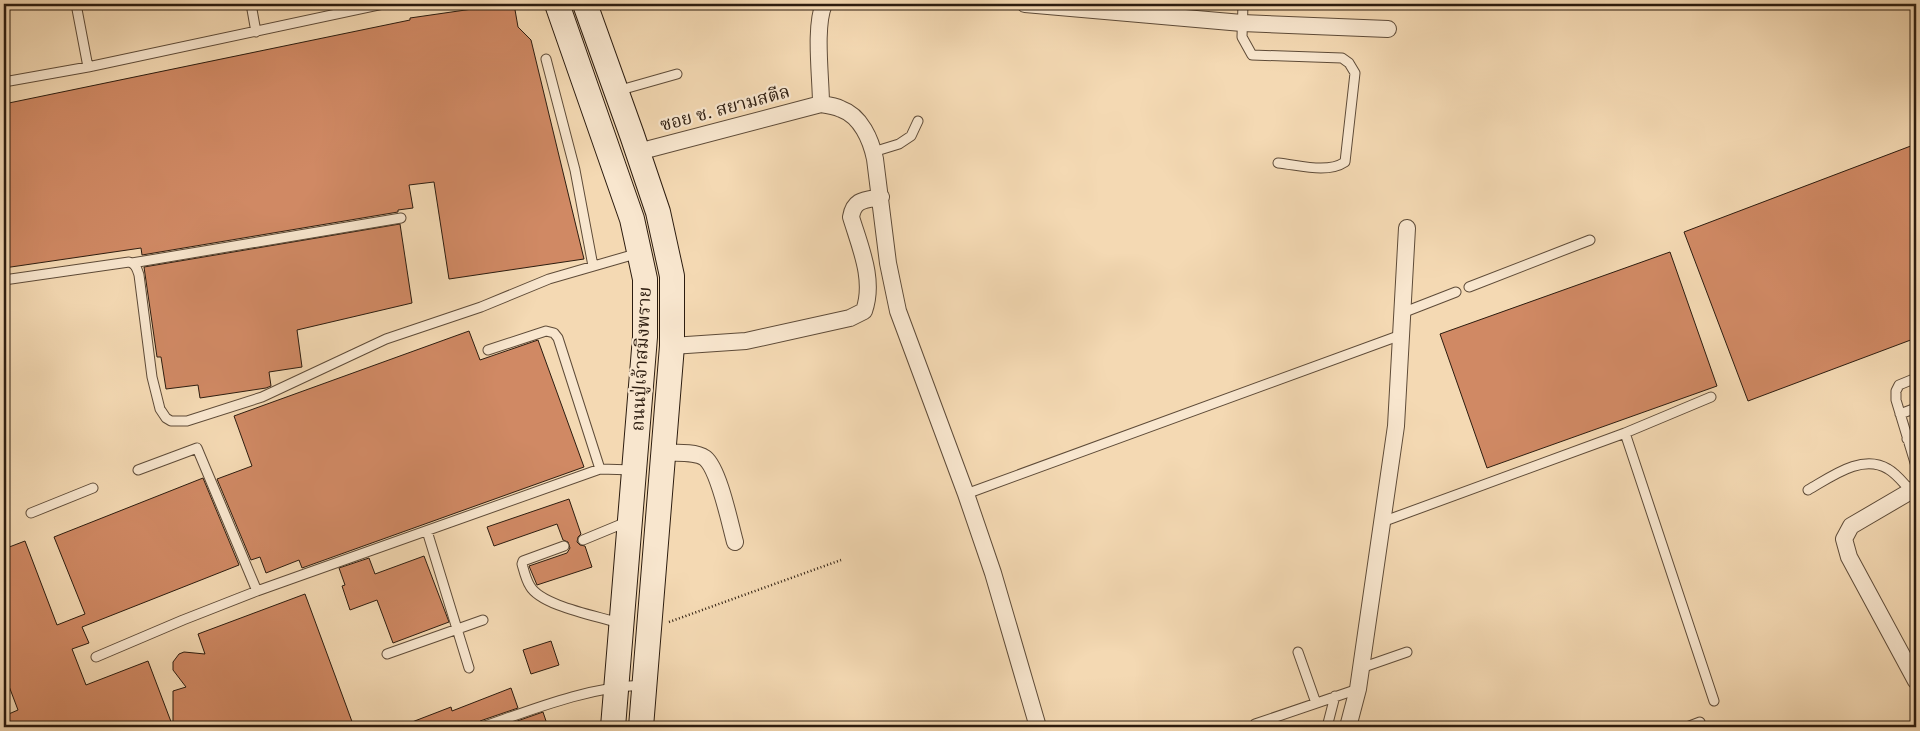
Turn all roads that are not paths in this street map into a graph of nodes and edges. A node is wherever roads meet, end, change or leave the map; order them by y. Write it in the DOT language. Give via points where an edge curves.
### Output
graph roads {
  1 [pos="76,4"];
  2 [pos="251,4"];
  3 [pos="384,4"];
  4 [pos="557,4"];
  5 [pos="585,4"];
  6 [pos="824,4"];
  7 [pos="1025,4"];
  8 [pos="1243,4"];
  9 [pos="1180,11"];
  10 [pos="1242,23"];
  11 [pos="1388,29"];
  12 [pos="256,32"];
  13 [pos="546,59"];
  14 [pos="88,67"];
  15 [pos="677,74"];
  16 [pos="4,82"];
  17 [pos="617,92"];
  18 [pos="821,104"];
  19 [pos="918,122"];
  20 [pos="638,152"];
  21 [pos="873,152"];
  22 [pos="1278,163"];
  23 [pos="881,197"];
  24 [pos="401,218"];
  25 [pos="1407,228"];
  26 [pos="1590,240"];
  27 [pos="639,252"];
  28 [pos="132,263"];
  29 [pos="593,266"];
  30 [pos="4,280"];
  31 [pos="1469,287"];
  32 [pos="1456,292"];
  33 [pos="1402,313"];
  34 [pos="1401,335"];
  35 [pos="672,346"];
  36 [pos="488,350"];
  37 [pos="1916,378"];
  38 [pos="1711,397"];
  39 [pos="1916,408"];
  40 [pos="1900,414"];
  41 [pos="1625,433"];
  42 [pos="1916,435"];
  43 [pos="1907,439"];
  44 [pos="663,453"];
  45 [pos="1916,466"];
  46 [pos="600,469"];
  47 [pos="138,470"];
  48 [pos="634,470"];
  49 [pos="93,488"];
  50 [pos="1914,489"];
  51 [pos="1808,490"];
  52 [pos="966,494"];
  53 [pos="32,513"];
  54 [pos="630,520"];
  55 [pos="1382,522"];
  56 [pos="426,532"];
  57 [pos="583,540"];
  58 [pos="735,542"];
  59 [pos="564,546"];
  60 [pos="257,591"];
  61 [pos="483,620"];
  62 [pos="622,623"];
  63 [pos="458,629"];
  64 [pos="1298,652"];
  65 [pos="1407,652"];
  66 [pos="387,654"];
  67 [pos="96,657"];
  68 [pos="470,668"];
  69 [pos="1361,668"];
  70 [pos="1916,682"];
  71 [pos="644,684"];
  72 [pos="617,686"];
  73 [pos="1358,689"];
  74 [pos="1335,696"];
  75 [pos="1714,701"];
  76 [pos="1316,703"];
  77 [pos="1700,722"];
  78 [pos="1255,724"];
  79 [pos="482,727"];
  80 [pos="614,727"];
  81 [pos="641,727"];
  82 [pos="1038,727"];
  83 [pos="1327,727"];
  84 [pos="1348,727"];
  85 [pos="1687,727"];
  1 -- 14 [label="lane"];
  2 -- 12 [label="lane"];
  3 -- 12 [label="lane"];
  4 -- 27 [label="main road, ถนนปู่เจ้าสมิงพราย" via="626,203"];
  5 -- 17 [label="main road, ถนนปู่เจ้าสมิงพราย"];
  6 -- 18 [label="street" via="820,37"];
  7 -- 9 [label="street"];
  8 -- 10 [label="lane"];
  9 -- 10 [label="street"];
  10 -- 11 [label="street"];
  10 -- 22 [label="lane" via="1242,37 1252,54 1342,58 1355,73 1345,162 1338,167 1327,168"];
  12 -- 14 [label="lane"];
  13 -- 29 [label="lane" via="575,170"];
  14 -- 16 [label="lane"];
  15 -- 17 [label="lane"];
  17 -- 20 [label="main road, ถนนปู่เจ้าสมิงพราย"];
  18 -- 20 [label="street, ซอย ช. สยามสตีล"];
  18 -- 21 [label="street" via="843,109 860,124 872,143"];
  19 -- 21 [label="lane" via="911,136 899,144"];
  20 -- 35 [label="main road, ถนนปู่เจ้าสมิงพราย" via="658,212 672,276"];
  21 -- 23 [label="street"];
  23 -- 35 [label="street" via="859,201 852,208 851,217 868,275 868,298 864,311 850,318 746,341"];
  23 -- 52 [label="street" via="888,264 898,311"];
  24 -- 28 [label="lane"];
  25 -- 33 [label="street"];
  26 -- 31 [label="lane"];
  27 -- 29 [label="lane"];
  27 -- 48 [label="main road, ถนนปู่เจ้าสมิงพราย" via="645,279 645,337"];
  28 -- 29 [label="lane" via="138,275 152,377 160,409 166,418 175,422 187,422 262,397 386,338"];
  28 -- 30 [label="lane"];
  32 -- 33 [label="lane"];
  33 -- 34 [label="street"];
  34 -- 52 [label="lane"];
  34 -- 55 [label="street" via="1396,426"];
  35 -- 44 [label="main road, ถนนปู่เจ้าสมิงพราย"];
  36 -- 46 [label="lane" via="546,331 554,333 573,381"];
  37 -- 40 [label="lane" via="1899,385 1896,391"];
  38 -- 41 [label="lane"];
  39 -- 40 [label="lane"];
  40 -- 43 [label="lane"];
  41 -- 55 [label="lane"];
  41 -- 75 [label="lane"];
  42 -- 43 [label="lane"];
  43 -- 45 [label="lane"];
  44 -- 58 [label="street" via="692,454 704,458 711,466"];
  44 -- 71 [label="main road, ถนนปู่เจ้าสมิงพราย"];
  46 -- 48 [label="lane"];
  46 -- 56 [label="lane"];
  47 -- 60 [label="lane" via="197,448"];
  48 -- 54 [label="main road, ถนนปู่เจ้าสมิงพราย"];
  49 -- 53 [label="lane"];
  50 -- 51 [label="lane" via="1889,469 1876,464 1853,466"];
  50 -- 70 [label="street" via="1851,526 1844,539 1849,557"];
  52 -- 82 [label="street"];
  54 -- 57 [label="lane"];
  54 -- 62 [label="main road, ถนนปู่เจ้าสมิงพราย"];
  55 -- 69 [label="street"];
  56 -- 60 [label="lane"];
  56 -- 63 [label="lane"];
  59 -- 62 [label="lane" via="523,561 530,587 540,596 562,606"];
  60 -- 67 [label="lane"];
  61 -- 63 [label="lane"];
  62 -- 72 [label="main road, ถนนปู่เจ้าสมิงพราย"];
  63 -- 66 [label="lane"];
  63 -- 68 [label="lane"];
  64 -- 76 [label="lane"];
  65 -- 69 [label="lane"];
  69 -- 73 [label="street"];
  71 -- 72 [label="lane"];
  71 -- 81 [label="main road, ถนนปู่เจ้าสมิงพราย"];
  72 -- 79 [label="lane"];
  72 -- 80 [label="main road, ถนนปู่เจ้าสมิงพราย"];
  73 -- 74 [label="lane"];
  73 -- 84 [label="street"];
  74 -- 76 [label="lane"];
  74 -- 83 [label="lane"];
  76 -- 78 [label="lane"];
  77 -- 85 [label="lane"];
}
